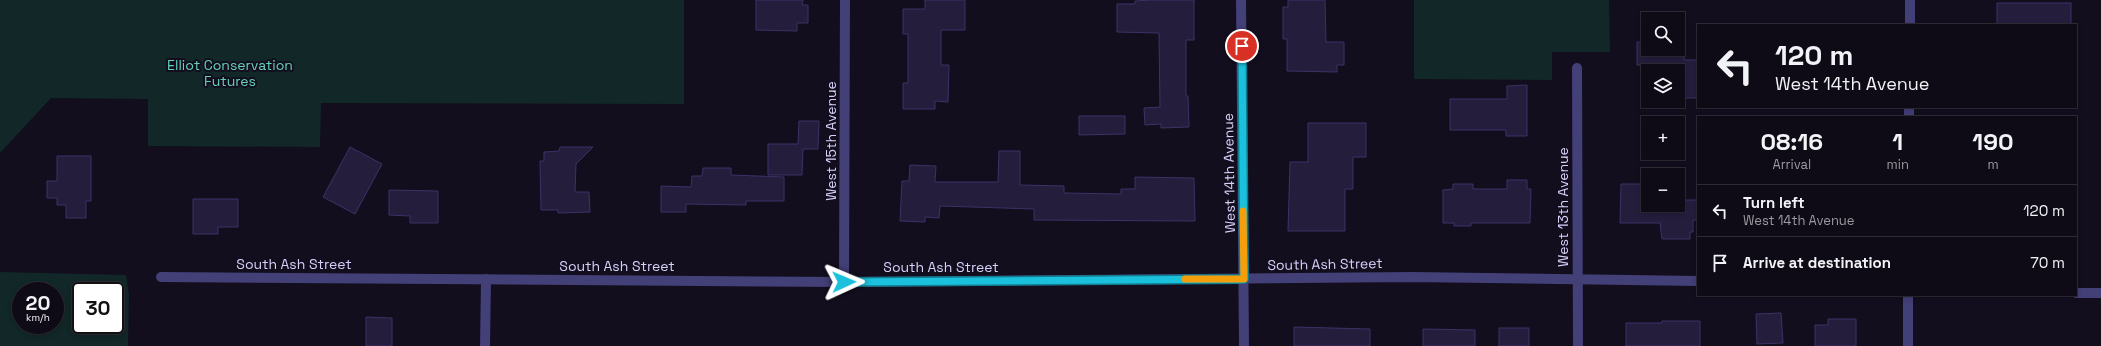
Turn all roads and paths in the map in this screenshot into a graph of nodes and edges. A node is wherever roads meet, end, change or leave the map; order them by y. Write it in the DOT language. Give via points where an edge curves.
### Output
graph roads {
  1 [pos="845,0"];
  2 [pos="1241,0"];
  3 [pos="1910,0"];
  4 [pos="1910,24"];
  5 [pos="1577,68"];
  6 [pos="161,277"];
  7 [pos="486,279"];
  8 [pos="1244,279"];
  9 [pos="1577,279"];
  10 [pos="1697,281"];
  11 [pos="844,282"];
  12 [pos="2077,293"];
  13 [pos="2101,293"];
  14 [pos="1908,296"];
  15 [pos="485,346"];
  16 [pos="1244,346"];
  17 [pos="1578,346"];
  18 [pos="1908,346"];
  1 -- 11 [label="street, West 15th Avenue"];
  2 -- 8 [label="street, West 14th Avenue"];
  3 -- 4 [label="street"];
  5 -- 9 [label="street, West 13th Avenue"];
  6 -- 7 [label="street, South Ash Street"];
  7 -- 11 [label="street, South Ash Street"];
  7 -- 15 [label="street"];
  8 -- 9 [label="street, South Ash Street"];
  8 -- 11 [label="street, South Ash Street"];
  8 -- 16 [label="street, West 14th Avenue"];
  9 -- 10 [label="street, South Ash Street"];
  9 -- 17 [label="street, West 13th Avenue"];
  12 -- 13 [label="street"];
  14 -- 18 [label="street"];
}
